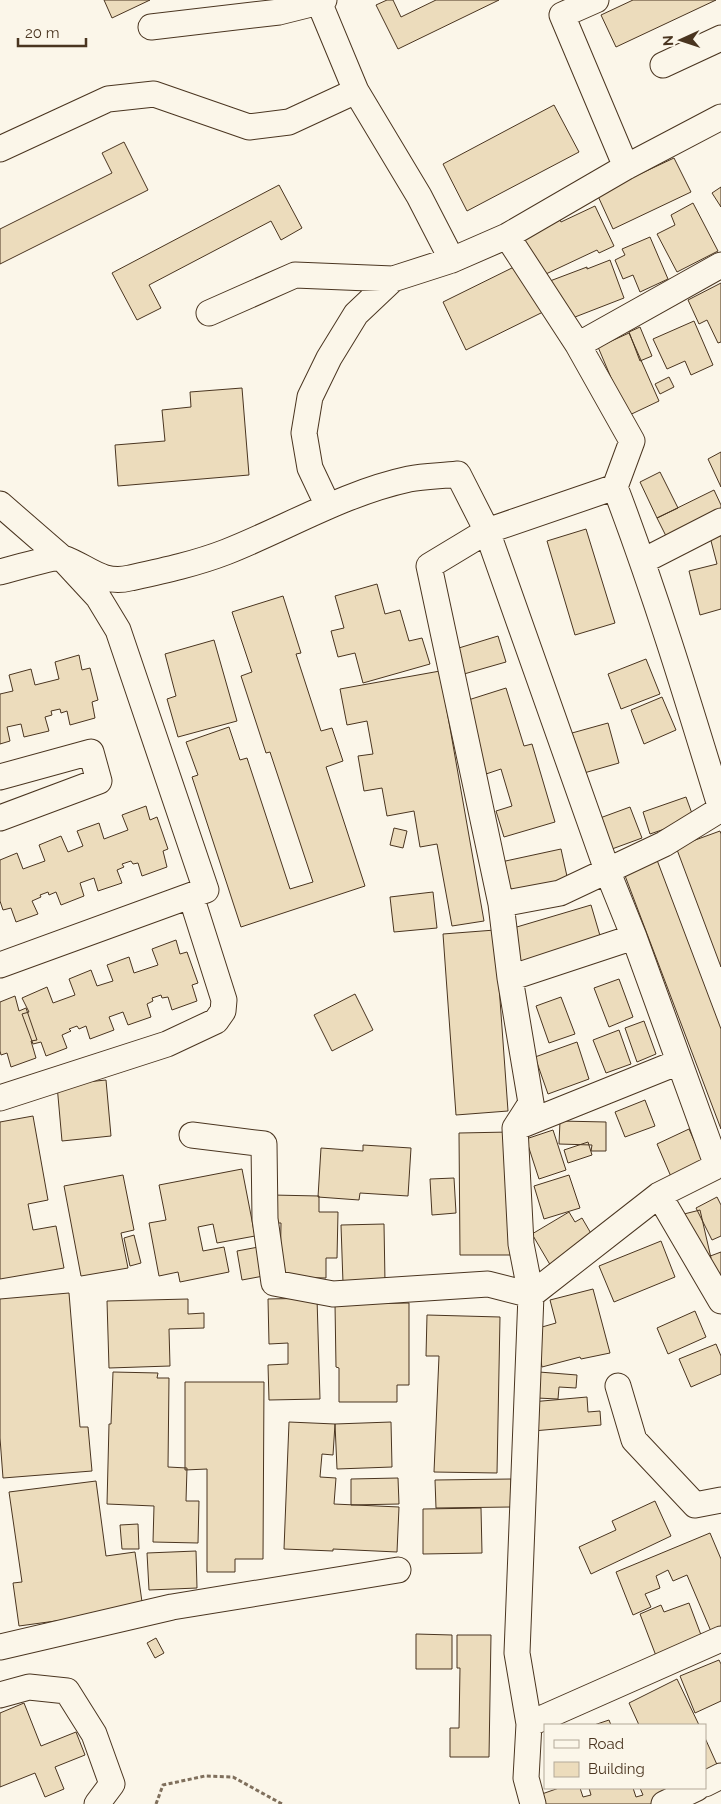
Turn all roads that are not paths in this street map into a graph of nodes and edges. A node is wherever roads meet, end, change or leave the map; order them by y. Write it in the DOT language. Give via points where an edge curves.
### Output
graph roads {
  1 [pos="596,0"];
  2 [pos="322,1"];
  3 [pos="270,6"];
  4 [pos="559,8"];
  5 [pos="151,27"];
  6 [pos="721,38"];
  7 [pos="663,65"];
  8 [pos="356,91"];
  9 [pos="720,119"];
  10 [pos="0,149"];
  11 [pos="626,167"];
  12 [pos="507,236"];
  13 [pos="452,260"];
  14 [pos="721,265"];
  15 [pos="393,279"];
  16 [pos="209,313"];
  17 [pos="578,345"];
  18 [pos="615,487"];
  19 [pos="0,504"];
  20 [pos="328,506"];
  21 [pos="721,521"];
  22 [pos="487,532"];
  23 [pos="61,557"];
  24 [pos="643,561"];
  25 [pos="0,572"];
  26 [pos="0,778"];
  27 [pos="0,818"];
  28 [pos="607,870"];
  29 [pos="191,896"];
  30 [pos="501,904"];
  31 [pos="634,937"];
  32 [pos="0,965"];
  33 [pos="510,978"];
  34 [pos="679,1062"];
  35 [pos="0,1098"];
  36 [pos="515,1128"];
  37 [pos="192,1135"];
  38 [pos="719,1165"];
  39 [pos="659,1195"];
  40 [pos="531,1295"];
  41 [pos="721,1301"];
  42 [pos="618,1386"];
  43 [pos="721,1500"];
  44 [pos="398,1570"];
  45 [pos="721,1639"];
  46 [pos="0,1647"];
  47 [pos="0,1695"];
  48 [pos="529,1724"];
  49 [pos="721,1776"];
  50 [pos="706,1784"];
  51 [pos="696,1789"];
  52 [pos="97,1804"];
  53 [pos="533,1804"];
  54 [pos="664,1804"];
  1 -- 4 [label="street"];
  2 -- 3 [label="street"];
  2 -- 8 [label="street"];
  3 -- 5 [label="street"];
  4 -- 11 [label="street"];
  6 -- 7 [label="street"];
  8 -- 10 [label="street" via="289,122 249,127 154,94 108,99"];
  8 -- 13 [label="street" via="419,196"];
  9 -- 11 [label="street"];
  11 -- 12 [label="street"];
  12 -- 13 [label="street"];
  12 -- 17 [label="street"];
  13 -- 15 [label="street"];
  14 -- 17 [label="street"];
  15 -- 16 [label="street" via="295,275"];
  15 -- 20 [label="street" via="356,314 310,397 304,433 310,468"];
  17 -- 18 [label="street" via="632,441"];
  18 -- 22 [label="street"];
  18 -- 24 [label="street"];
  19 -- 23 [label="street"];
  20 -- 22 [label="street" via="410,479 458,474"];
  20 -- 23 [label="street" via="224,553 128,579 105,579"];
  21 -- 24 [label="street"];
  22 -- 28 [label="street"];
  22 -- 30 [label="street" via="430,566"];
  23 -- 25 [label="street"];
  23 -- 29 [label="street" via="98,597 118,630 206,890"];
  24 -- 28 [label="street" via="721,809 664,844"];
  26 -- 27 [label="street" via="91,752 100,781"];
  28 -- 30 [label="street" via="560,893"];
  28 -- 31 [label="street"];
  29 -- 32 [label="street"];
  29 -- 35 [label="street" via="224,1000 223,1011 216,1022 167,1044"];
  30 -- 33 [label="street"];
  31 -- 33 [label="street"];
  31 -- 34 [label="street"];
  33 -- 36 [label="street" via="531,1103"];
  34 -- 36 [label="street"];
  34 -- 38 [label="street"];
  36 -- 40 [label="street" via="521,1244"];
  37 -- 40 [label="street" via="264,1144 265,1219 274,1283 333,1294 488,1284"];
  38 -- 39 [label="street"];
  39 -- 40 [label="street"];
  39 -- 41 [label="street"];
  40 -- 48 [label="street" via="517,1653"];
  42 -- 43 [label="street" via="634,1440 695,1504"];
  44 -- 46 [label="street" via="172,1607"];
  45 -- 48 [label="street"];
  47 -- 52 [label="street" via="29,1687 67,1691 94,1734 112,1784"];
  48 -- 53 [label="street" via="526,1778"];
  49 -- 50 [label="street"];
  51 -- 54 [label="street"];
}
